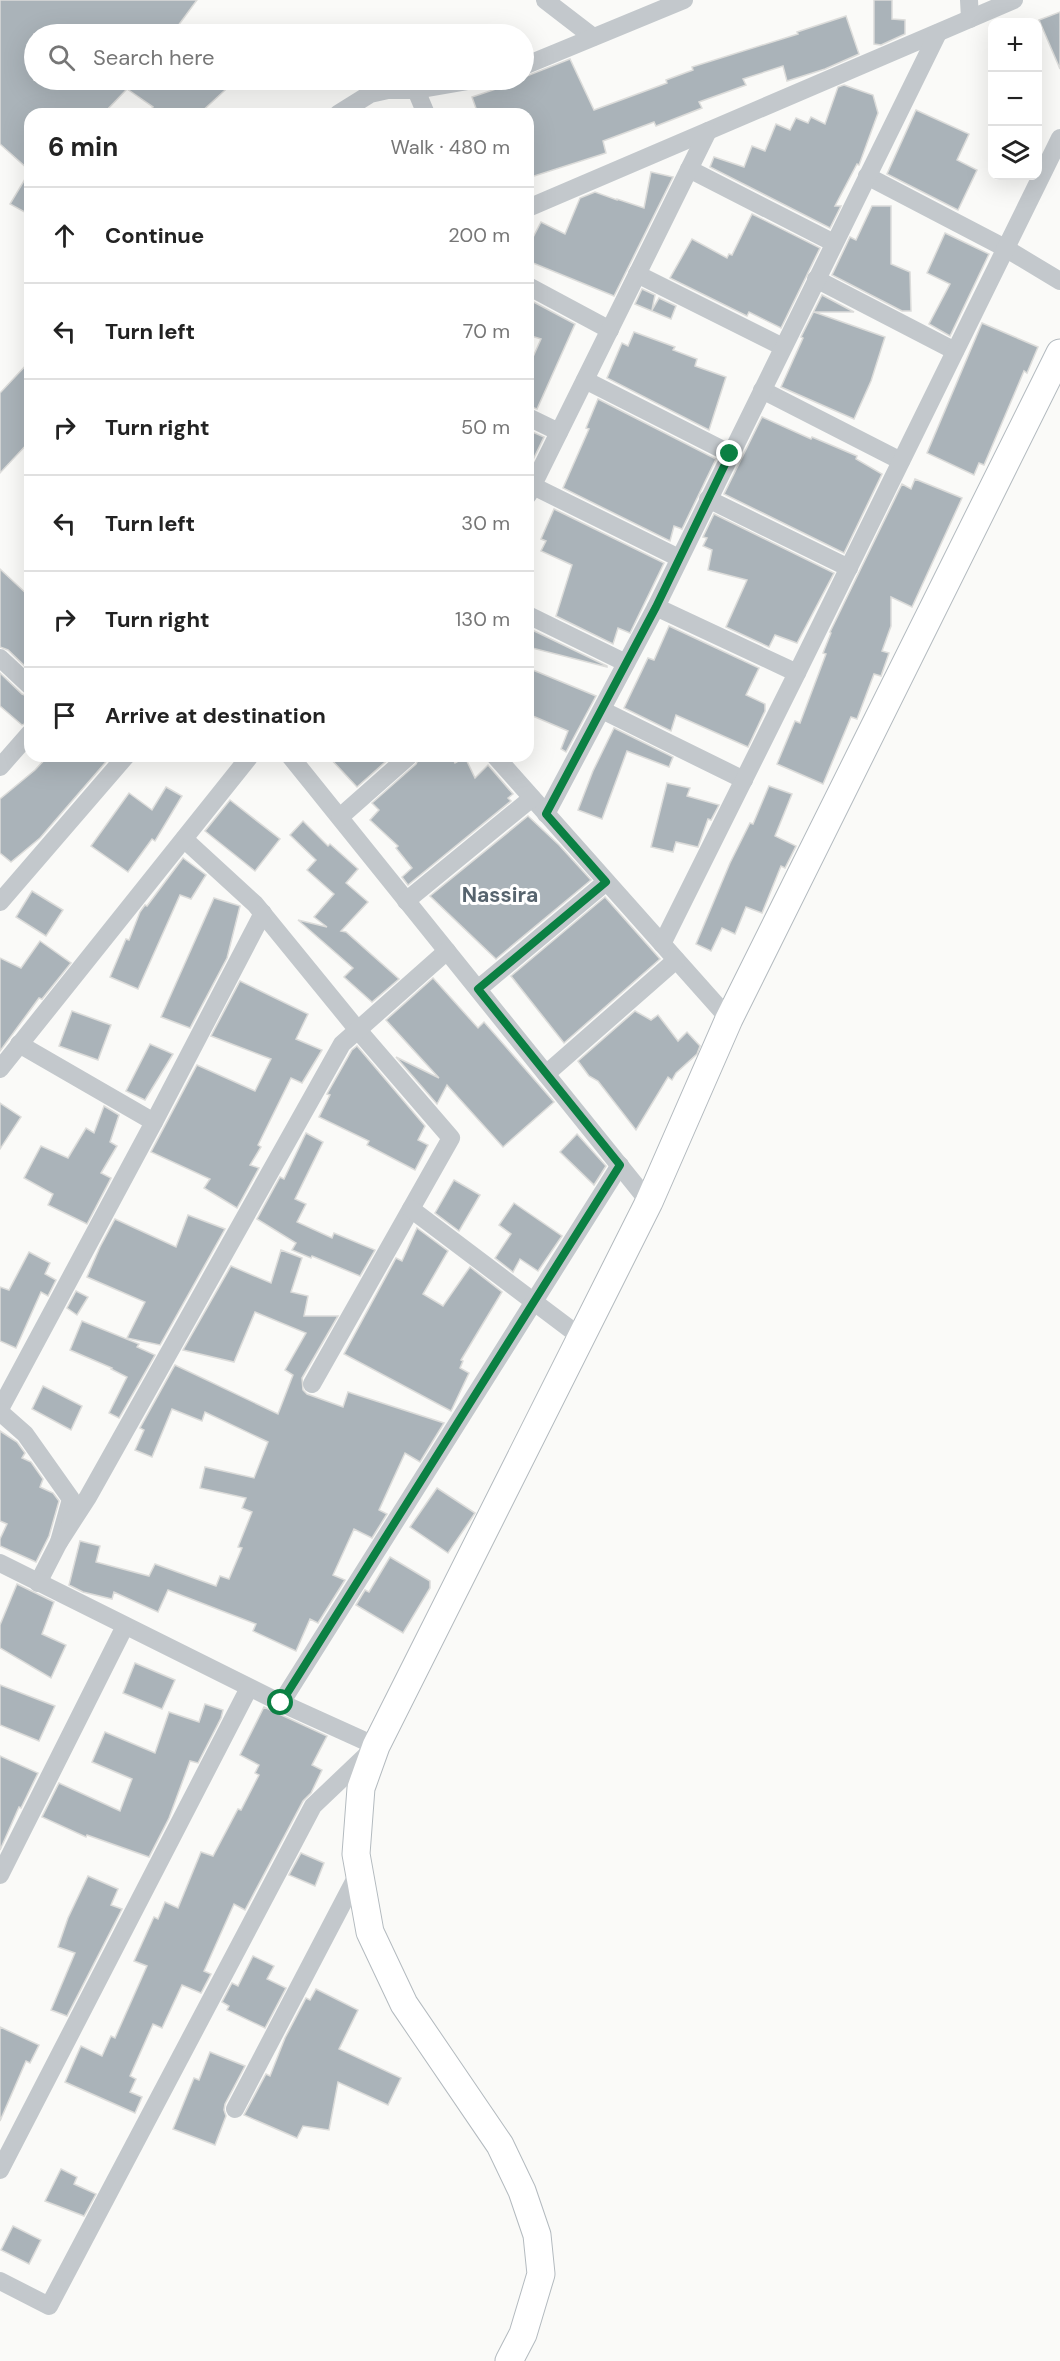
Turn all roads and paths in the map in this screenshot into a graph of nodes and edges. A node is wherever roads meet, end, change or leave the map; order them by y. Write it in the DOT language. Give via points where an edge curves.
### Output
graph roads {
  1 [pos="545,0"];
  2 [pos="684,0"];
  3 [pos="969,0"];
  4 [pos="1014,0"];
  5 [pos="970,19"];
  6 [pos="938,33"];
  7 [pos="593,37"];
  8 [pos="534,62"];
  9 [pos="388,90"];
  10 [pos="388,90"];
  11 [pos="416,90"];
  12 [pos="348,108"];
  13 [pos="424,108"];
  14 [pos="708,131"];
  15 [pos="1060,138"];
  16 [pos="689,169"];
  17 [pos="867,176"];
  18 [pos="534,205"];
  19 [pos="834,243"];
  20 [pos="1005,248"];
  21 [pos="637,274"];
  22 [pos="816,279"];
  23 [pos="1060,281"];
  24 [pos="534,289"];
  25 [pos="610,330"];
  26 [pos="783,347"];
  27 [pos="955,351"];
  28 [pos="1060,353"];
  29 [pos="585,380"];
  30 [pos="762,390"];
  31 [pos="534,420"];
  32 [pos="559,432"];
  33 [pos="730,454"];
  34 [pos="901,461"];
  35 [pos="534,483"];
  36 [pos="534,493"];
  37 [pos="708,499"];
  38 [pos="679,558"];
  39 [pos="849,568"];
  40 [pos="656,607"];
  41 [pos="534,618"];
  42 [pos="0,658"];
  43 [pos="626,663"];
  44 [pos="797,673"];
  45 [pos="24,680"];
  46 [pos="602,710"];
  47 [pos="24,740"];
  48 [pos="121,762"];
  49 [pos="245,762"];
  50 [pos="295,762"];
  51 [pos="402,762"];
  52 [pos="500,762"];
  53 [pos="0,767"];
  54 [pos="744,780"];
  55 [pos="532,798"];
  56 [pos="546,814"];
  57 [pos="339,818"];
  58 [pos="184,839"];
  59 [pos="606,882"];
  60 [pos="406,901"];
  61 [pos="0,902"];
  62 [pos="262,913"];
  63 [pos="662,944"];
  64 [pos="447,951"];
  65 [pos="676,960"];
  66 [pos="478,989"];
  67 [pos="729,1019"];
  68 [pos="357,1029"];
  69 [pos="19,1044"];
  70 [pos="0,1069"];
  71 [pos="546,1074"];
  72 [pos="154,1122"];
  73 [pos="620,1165"];
  74 [pos="650,1202"];
  75 [pos="411,1209"];
  76 [pos="534,1300"];
  77 [pos="582,1338"];
  78 [pos="312,1384"];
  79 [pos="0,1410"];
  80 [pos="60,1542"];
  81 [pos="1,1566"];
  82 [pos="38,1582"];
  83 [pos="124,1626"];
  84 [pos="249,1688"];
  85 [pos="281,1703"];
  86 [pos="376,1746"];
  87 [pos="359,1872"];
  88 [pos="0,1875"];
  89 [pos="235,2109"];
  90 [pos="0,2170"];
  91 [pos="0,2281"];
  92 [pos="509,2361"];
  1 -- 7 [label="street"];
  2 -- 7 [label="street"];
  3 -- 5 [label="street"];
  4 -- 5 [label="street"];
  5 -- 6 [label="street"];
  6 -- 14 [label="street"];
  6 -- 17 [label="street"];
  7 -- 8 [label="street"];
  9 -- 12 [label="street" via="370,94"];
  10 -- 11 [label="street"];
  11 -- 13 [label="street"];
  14 -- 16 [label="street"];
  14 -- 18 [label="street"];
  15 -- 20 [label="street"];
  16 -- 19 [label="street"];
  16 -- 21 [label="street"];
  17 -- 19 [label="street"];
  17 -- 20 [label="street"];
  19 -- 22 [label="street"];
  20 -- 23 [label="street"];
  20 -- 27 [label="street"];
  21 -- 25 [label="street"];
  21 -- 26 [label="street"];
  22 -- 26 [label="street"];
  22 -- 27 [label="street"];
  24 -- 25 [label="street"];
  25 -- 29 [label="street"];
  26 -- 30 [label="street"];
  27 -- 34 [label="street"];
  28 -- 67 [label="main road"];
  29 -- 32 [label="street"];
  29 -- 33 [label="street"];
  30 -- 33 [label="street"];
  30 -- 34 [label="street"];
  31 -- 32 [label="street"];
  32 -- 35 [label="street"];
  33 -- 37 [label="street"];
  34 -- 39 [label="street"];
  36 -- 38 [label="street"];
  37 -- 38 [label="street"];
  37 -- 39 [label="street"];
  38 -- 40 [label="street"];
  39 -- 44 [label="street"];
  40 -- 43 [label="street"];
  40 -- 44 [label="street"];
  41 -- 43 [label="street"];
  42 -- 45 [label="street"];
  43 -- 46 [label="street"];
  44 -- 54 [label="street"];
  46 -- 54 [label="street"];
  46 -- 56 [label="street"];
  47 -- 53 [label="street"];
  48 -- 61 [label="street"];
  49 -- 58 [label="street"];
  50 -- 57 [label="street"];
  51 -- 57 [label="street"];
  52 -- 55 [label="street"];
  54 -- 63 [label="street"];
  55 -- 56 [label="street"];
  55 -- 60 [label="street"];
  56 -- 59 [label="street"];
  57 -- 60 [label="street"];
  58 -- 62 [label="street"];
  58 -- 69 [label="street"];
  59 -- 63 [label="street"];
  59 -- 66 [label="street"];
  60 -- 64 [label="street"];
  62 -- 68 [label="street"];
  62 -- 72 [label="street"];
  63 -- 65 [label="street"];
  64 -- 66 [label="street"];
  64 -- 68 [label="street"];
  65 -- 67 [label="street"];
  65 -- 71 [label="street"];
  66 -- 71 [label="street"];
  67 -- 74 [label="main road"];
  68 -- 75 [label="street" via="451,1138"];
  68 -- 80 [label="street" via="342,1044"];
  69 -- 70 [label="street"];
  69 -- 72 [label="street"];
  71 -- 73 [label="street"];
  72 -- 79 [label="street"];
  73 -- 74 [label="street"];
  73 -- 76 [label="street"];
  74 -- 77 [label="main road"];
  75 -- 76 [label="street"];
  75 -- 78 [label="street"];
  76 -- 77 [label="street"];
  76 -- 85 [label="street"];
  77 -- 86 [label="main road"];
  79 -- 80 [label="street" via="25,1434 70,1499"];
  80 -- 82 [label="street"];
  81 -- 82 [label="street"];
  82 -- 83 [label="street"];
  83 -- 84 [label="street"];
  83 -- 88 [label="street"];
  84 -- 85 [label="street"];
  84 -- 90 [label="street"];
  85 -- 86 [label="street"];
  86 -- 87 [label="main road" via="361,1788 356,1854"];
  86 -- 91 [label="street" via="313,1806 49,2306"];
  87 -- 89 [label="street"];
  87 -- 92 [label="main road" via="370,1932 404,2004 500,2145 537,2235 541,2274"];
}
